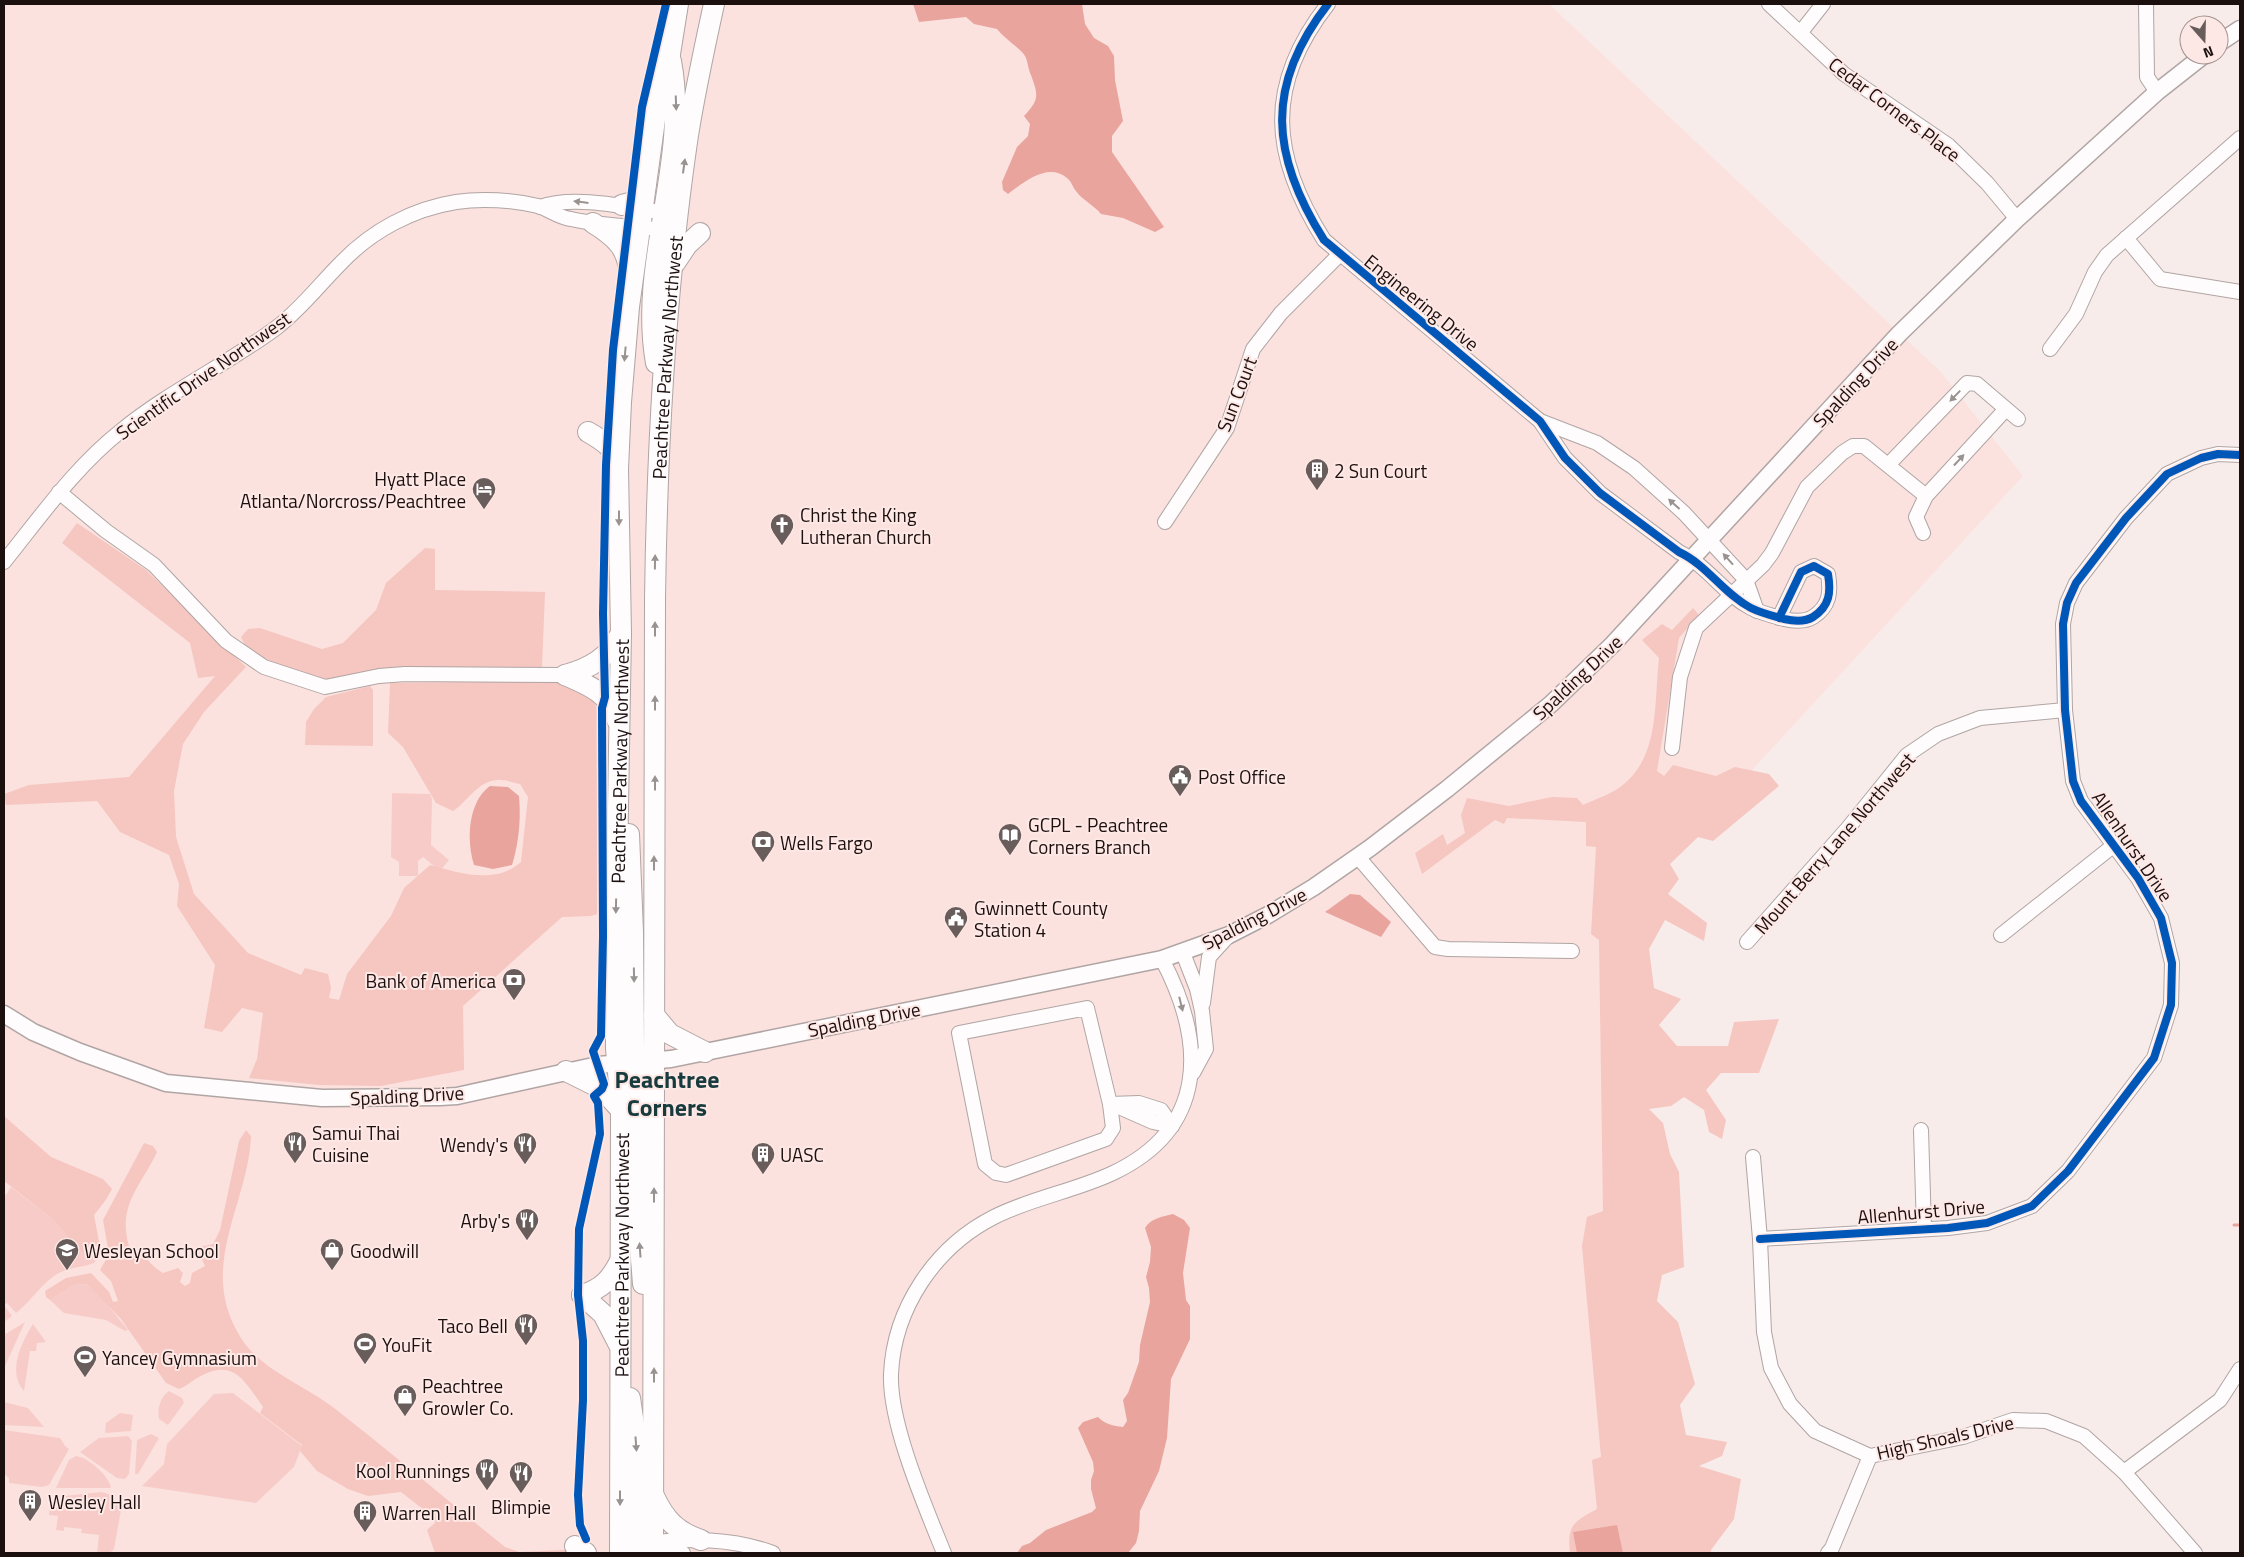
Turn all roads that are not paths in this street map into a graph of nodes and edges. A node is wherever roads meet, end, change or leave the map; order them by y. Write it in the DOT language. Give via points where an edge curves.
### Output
graph roads {
  1 [pos="678,4"];
  2 [pos="714,4"];
  3 [pos="1328,4"];
  4 [pos="1769,4"];
  5 [pos="1823,4"];
  6 [pos="2146,4"];
  7 [pos="2240,29"];
  8 [pos="1801,32"];
  9 [pos="2229,36"];
  10 [pos="670,54"];
  11 [pos="2191,65"];
  12 [pos="2157,92"];
  13 [pos="2240,138"];
  14 [pos="646,182"];
  15 [pos="622,205"];
  16 [pos="540,207"];
  17 [pos="2017,219"];
  18 [pos="661,220"];
  19 [pos="593,223"];
  20 [pos="700,233"];
  21 [pos="2126,238"];
  22 [pos="1339,255"];
  23 [pos="673,267"];
  24 [pos="2240,292"];
  25 [pos="629,307"];
  26 [pos="2050,349"];
  27 [pos="662,390"];
  28 [pos="621,402"];
  29 [pos="2005,410"];
  30 [pos="2018,419"];
  31 [pos="1540,421"];
  32 [pos="2240,455"];
  33 [pos="1889,464"];
  34 [pos="618,469"];
  35 [pos="59,492"];
  36 [pos="1926,496"];
  37 [pos="1165,522"];
  38 [pos="1923,533"];
  39 [pos="1708,539"];
  40 [pos="1691,558"];
  41 [pos="4,562"];
  42 [pos="1746,580"];
  43 [pos="1732,595"];
  44 [pos="1757,611"];
  45 [pos="1779,618"];
  46 [pos="621,633"];
  47 [pos="565,675"];
  48 [pos="2065,710"];
  49 [pos="619,726"];
  50 [pos="1672,748"];
  51 [pos="2112,846"];
  52 [pos="1358,857"];
  53 [pos="1229,935"];
  54 [pos="2001,935"];
  55 [pos="1747,942"];
  56 [pos="1572,951"];
  57 [pos="1183,953"];
  58 [pos="1162,959"];
  59 [pos="1202,1011"];
  60 [pos="4,1014"];
  61 [pos="654,1015"];
  62 [pos="705,1052"];
  63 [pos="636,1062"];
  64 [pos="566,1072"];
  65 [pos="1192,1076"];
  66 [pos="1110,1104"];
  67 [pos="621,1110"];
  68 [pos="1172,1126"];
  69 [pos="1921,1130"];
  70 [pos="1753,1157"];
  71 [pos="1924,1229"];
  72 [pos="1760,1239"];
  73 [pos="620,1261"];
  74 [pos="620,1355"];
  75 [pos="2240,1369"];
  76 [pos="1870,1456"];
  77 [pos="2124,1472"];
  78 [pos="654,1494"];
  79 [pos="702,1540"];
  80 [pos="638,1548"];
  81 [pos="683,1553"];
  82 [pos="773,1553"];
  83 [pos="944,1553"];
  84 [pos="1828,1553"];
  85 [pos="2195,1553"];
  1 -- 10 [label="highway, Peachtree Parkway Northwest"];
  18 -- 2 [label="highway, Peachtree Parkway Northwest, one-way" via="688,139"];
  3 -- 22 [label="street, Engineering Drive" via="1305,39 1290,71 1282,142 1301,200 1324,240"];
  4 -- 8 [label="street, Cedar Corners Place"];
  5 -- 8 [label="street"];
  6 -- 12 [label="street" via="2147,78"];
  7 -- 9 [label="main road"];
  8 -- 17 [label="street, Cedar Corners Place" via="1844,74 1948,145 1987,183"];
  10 -- 14 [label="highway, Peachtree Parkway Northwest" via="658,98"];
  10 -- 18 [label="highway, one-way" via="676,118"];
  11 -- 12 [label="main road, Spalding Drive"];
  12 -- 17 [label="main road, Spalding Drive"];
  13 -- 21 [label="street"];
  14 -- 15 [label="highway" via="637,201"];
  14 -- 18 [label="highway, Peachtree Parkway Northwest"];
  15 -- 16 [label="street, Scientific Drive Northwest, one-way" via="570,201"];
  15 -- 18 [label="street, Scientific Drive Northwest"];
  16 -- 19 [label="street, Scientific Drive Northwest" via="555,216"];
  16 -- 35 [label="street, Scientific Drive Northwest" via="488,201 454,202 421,211 373,235 278,327 227,362 174,392 121,430"];
  17 -- 39 [label="main road, Spalding Drive" via="1899,334"];
  18 -- 19 [label="street, Scientific Drive Northwest"];
  18 -- 23 [label="highway, Peachtree Parkway Northwest"];
  18 -- 25 [label="highway, Peachtree Parkway Northwest"];
  18 -- 27 [label="highway" via="652,330"];
  19 -- 25 [label="highway" via="617,239 624,251 629,270"];
  20 -- 23 [label="highway" via="687,245"];
  21 -- 24 [label="street" via="2160,280"];
  21 -- 26 [label="street" via="2107,255 2095,272 2076,314"];
  22 -- 31 [label="street, Engineering Drive"];
  22 -- 37 [label="street, Sun Court" via="1281,313 1253,349 1227,428"];
  23 -- 27 [label="highway, Peachtree Parkway Northwest"];
  25 -- 28 [label="highway, Peachtree Parkway Northwest, one-way"];
  61 -- 27 [label="highway, Peachtree Parkway Northwest, one-way" via="655,599"];
  28 -- 34 [label="highway, Peachtree Parkway Northwest"];
  28 -- 34 [label="highway" via="608,421 588,432 607,444 617,460"];
  29 -- 30 [label="street"];
  29 -- 33 [label="street, one-way" via="1977,384 1967,383"];
  36 -- 29 [label="street, one-way"];
  39 -- 31 [label="street, Engineering Drive, one-way" via="1634,468 1596,443"];
  31 -- 40 [label="street, Engineering Drive" via="1565,458 1600,493"];
  32 -- 48 [label="street, Allenhurst Drive" via="2218,454 2200,458 2167,474 2126,518 2076,582 2063,624"];
  33 -- 36 [label="street"];
  33 -- 42 [label="street" via="1864,446 1853,446 1842,453 1807,487 1772,553"];
  34 -- 46 [label="highway, Peachtree Parkway Northwest, one-way"];
  35 -- 41 [label="street, Scientific Drive Northwest"];
  35 -- 47 [label="street" via="106,531 154,564 226,641 264,667 324,687 405,674"];
  36 -- 38 [label="street" via="1916,517"];
  39 -- 40 [label="main road, Spalding Drive"];
  42 -- 39 [label="street, Engineering Drive, one-way"];
  40 -- 43 [label="street, Engineering Drive"];
  40 -- 52 [label="main road, Spalding Drive" via="1614,644 1551,704"];
  42 -- 43 [label="street"];
  42 -- 44 [label="street"];
  43 -- 44 [label="street, Engineering Drive"];
  43 -- 50 [label="street" via="1696,628 1680,677"];
  44 -- 45 [label="street, Engineering Drive"];
  46 -- 47 [label="highway" via="611,650 597,663"];
  46 -- 49 [label="highway, Peachtree Parkway Northwest"];
  47 -- 49 [label="highway" via="594,688 605,697"];
  48 -- 51 [label="street, Allenhurst Drive" via="2073,781 2081,801"];
  48 -- 55 [label="street, Mount Berry Lane Northwest" via="1980,718 1938,734 1907,755 1848,828"];
  49 -- 63 [label="highway, Peachtree Parkway Northwest, one-way" via="616,923"];
  51 -- 54 [label="street"];
  51 -- 71 [label="street, Allenhurst Drive" via="2138,878 2161,918 2172,963 2171,1005 2154,1058 2068,1172 2032,1206 1987,1223"];
  52 -- 53 [label="main road, Spalding Drive" via="1268,915"];
  52 -- 56 [label="street" via="1435,947"];
  53 -- 57 [label="main road, Spalding Drive"];
  53 -- 59 [label="street" via="1209,956"];
  57 -- 58 [label="main road, Spalding Drive"];
  57 -- 59 [label="street"];
  58 -- 62 [label="main road, Spalding Drive"];
  58 -- 65 [label="street, one-way" via="1181,1000 1192,1056"];
  59 -- 65 [label="street" via="1206,1049"];
  60 -- 64 [label="main road, Spalding Drive" via="33,1032 166,1083 322,1098 440,1097"];
  61 -- 62 [label="highway" via="670,1034"];
  61 -- 63 [label="highway, Peachtree Parkway Northwest"];
  62 -- 63 [label="main road, Spalding Drive"];
  63 -- 64 [label="main road, Spalding Drive"];
  63 -- 67 [label="highway, Peachtree Parkway Northwest"];
  78 -- 63 [label="highway, Peachtree Parkway Northwest, one-way" via="654,1332"];
  64 -- 67 [label="highway" via="602,1089"];
  65 -- 68 [label="street" via="1188,1094"];
  66 -- 66 [label="street" via="1112,1128 1106,1139 1006,1175 996,1174 985,1164 958,1033 1087,1008"];
  66 -- 68 [label="street"];
  67 -- 73 [label="highway, Peachtree Parkway Northwest"];
  68 -- 83 [label="street" via="1156,1146 1118,1171 993,1217 950,1248 915,1291 900,1327 891,1373 892,1398"];
  69 -- 71 [label="street"];
  70 -- 72 [label="street, High Shoals Drive"];
  71 -- 72 [label="street, Allenhurst Drive"];
  72 -- 76 [label="street, High Shoals Drive" via="1764,1332 1771,1368 1790,1404 1815,1431"];
  73 -- 74 [label="highway, Peachtree Parkway Northwest"];
  73 -- 74 [label="highway" via="607,1282 582,1295 603,1314"];
  74 -- 80 [label="highway, Peachtree Parkway Northwest, one-way"];
  75 -- 77 [label="street" via="2220,1400"];
  76 -- 77 [label="street, High Shoals Drive" via="1963,1437 2013,1420 2046,1421 2084,1436"];
  76 -- 84 [label="street"];
  77 -- 85 [label="street, High Shoals Drive"];
  78 -- 79 [label="highway" via="671,1525"];
  78 -- 80 [label="highway, Peachtree Parkway Northwest"];
  79 -- 80 [label="street"];
  79 -- 82 [label="street" via="739,1544"];
  80 -- 81 [label="street"];
}
